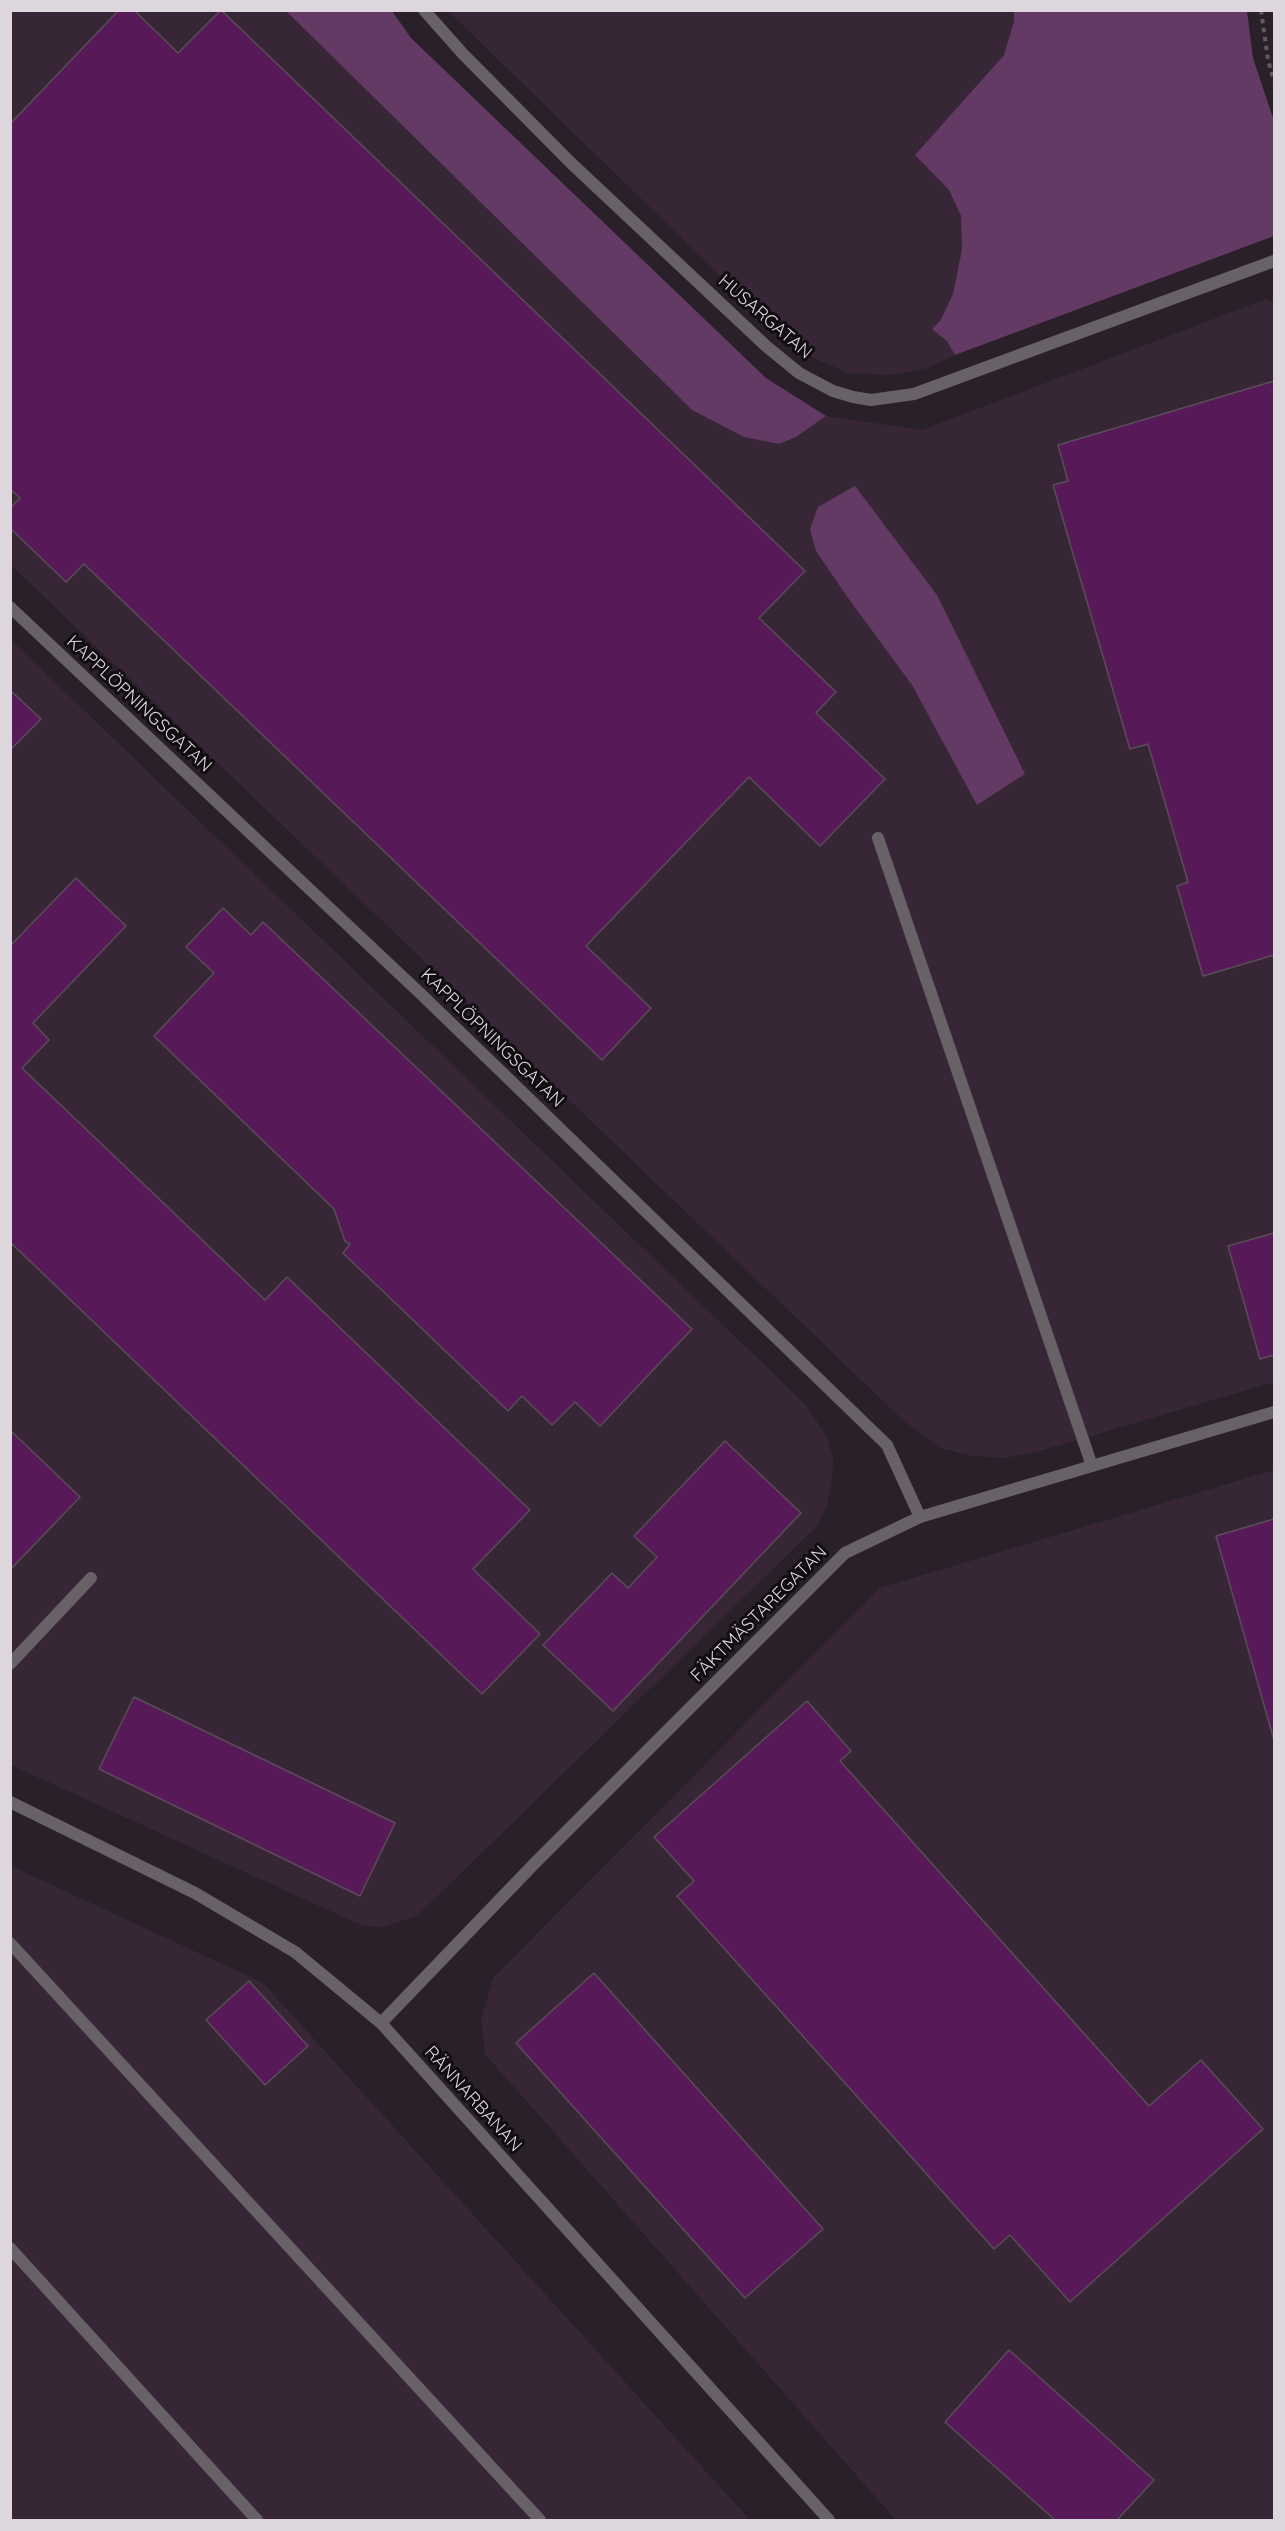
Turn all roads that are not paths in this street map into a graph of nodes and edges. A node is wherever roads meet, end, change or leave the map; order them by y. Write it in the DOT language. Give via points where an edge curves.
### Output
graph roads {
  1 [pos="424,10"];
  2 [pos="1275,261"];
  3 [pos="10,607"];
  4 [pos="878,838"];
  5 [pos="1275,1412"];
  6 [pos="1092,1466"];
  7 [pos="920,1517"];
  8 [pos="91,1578"];
  9 [pos="10,1664"];
  10 [pos="10,1802"];
  11 [pos="10,1943"];
  12 [pos="381,2023"];
  13 [pos="10,2248"];
  14 [pos="257,2520"];
  15 [pos="540,2520"];
  16 [pos="829,2520"];
  1 -- 2 [label="street, HUSARGATAN" via="571,163 766,346 799,373 853,397 871,400 914,394"];
  3 -- 7 [label="street, KAPPLÖPNINGSGATAN" via="423,996 887,1445"];
  4 -- 6 [label="street"];
  5 -- 6 [label="street, FÄKTMÄSTAREGATAN"];
  6 -- 7 [label="street, FÄKTMÄSTAREGATAN"];
  7 -- 12 [label="street, FÄKTMÄSTAREGATAN" via="845,1553"];
  8 -- 9 [label="street"];
  10 -- 12 [label="street, RÄNNARBANAN" via="195,1893 295,1952"];
  11 -- 15 [label="street"];
  12 -- 16 [label="street, RÄNNARBANAN"];
  13 -- 14 [label="street"];
}
